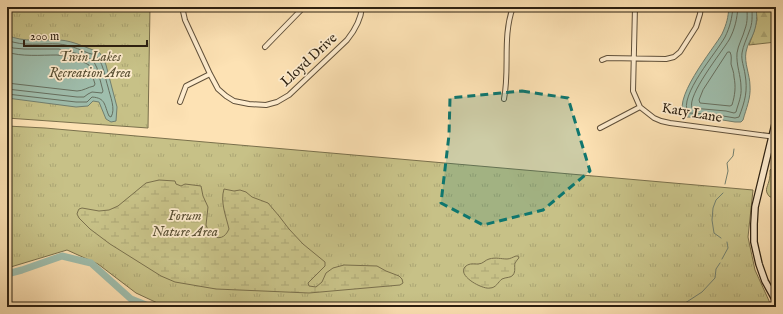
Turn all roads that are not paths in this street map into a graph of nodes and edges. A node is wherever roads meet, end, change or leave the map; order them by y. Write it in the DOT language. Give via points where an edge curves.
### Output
graph roads {
  1 [pos="182,7"];
  2 [pos="303,7"];
  3 [pos="362,7"];
  4 [pos="513,7"];
  5 [pos="635,7"];
  6 [pos="700,7"];
  7 [pos="264,47"];
  8 [pos="634,59"];
  9 [pos="602,60"];
  10 [pos="210,74"];
  11 [pos="504,99"];
  12 [pos="180,102"];
  13 [pos="640,107"];
  14 [pos="776,120"];
  15 [pos="600,128"];
  16 [pos="774,137"];
  17 [pos="776,301"];
  1 -- 10 [label="street, Lloyd Drive" via="185,20"];
  2 -- 7 [label="street"];
  3 -- 10 [label="street, Lloyd Drive" via="358,23 347,40 289,95 278,102 266,105 234,101 218,89"];
  4 -- 11 [label="street" via="507,33"];
  5 -- 8 [label="street"];
  6 -- 8 [label="street" via="696,27 674,57"];
  8 -- 9 [label="street"];
  8 -- 13 [label="street" via="633,92"];
  10 -- 12 [label="street" via="186,86"];
  13 -- 15 [label="street"];
  13 -- 16 [label="street, Katy Lane" via="654,118 666,122"];
  14 -- 16 [label="street"];
  16 -- 17 [label="street" via="755,207 754,242 765,281"];
}
